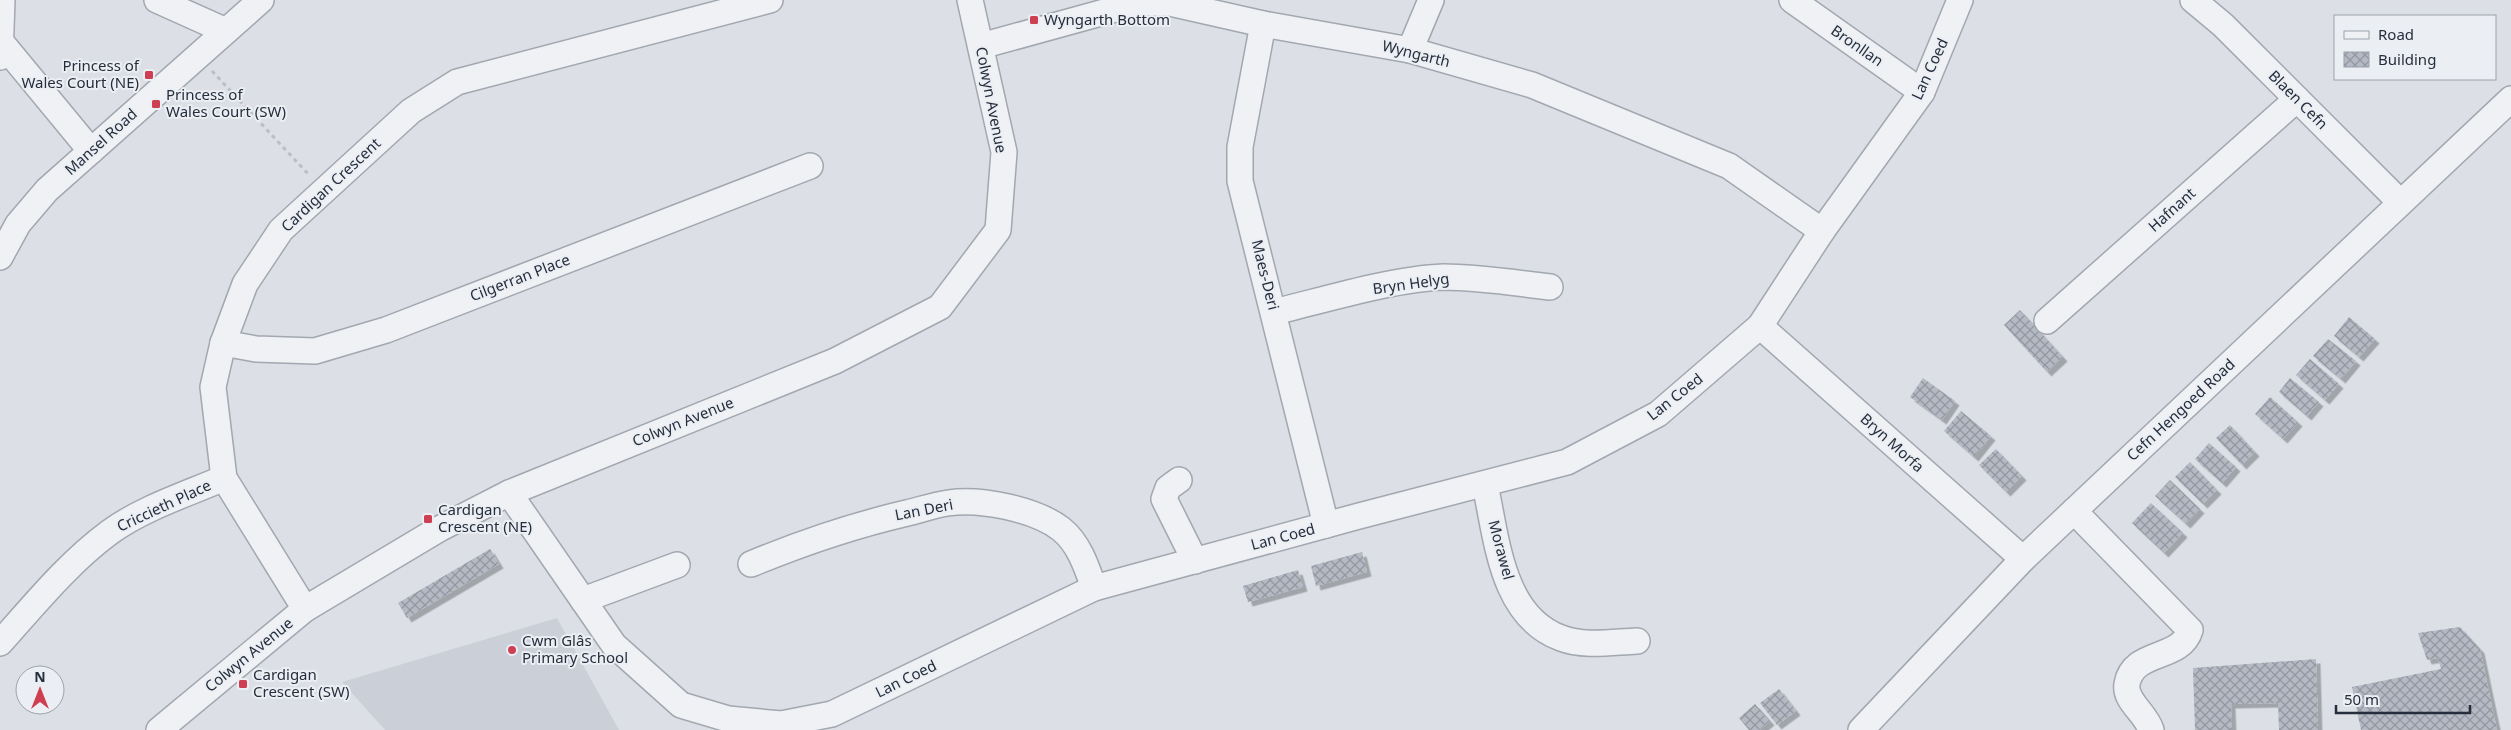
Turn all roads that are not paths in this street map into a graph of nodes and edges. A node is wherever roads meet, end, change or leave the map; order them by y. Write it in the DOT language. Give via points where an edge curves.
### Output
graph roads {
  1 [pos="2,0"];
  2 [pos="157,0"];
  3 [pos="261,0"];
  4 [pos="770,0"];
  5 [pos="970,0"];
  6 [pos="1431,0"];
  7 [pos="1792,0"];
  8 [pos="1960,0"];
  9 [pos="2193,0"];
  10 [pos="1263,24"];
  11 [pos="226,31"];
  12 [pos="981,46"];
  13 [pos="1410,50"];
  14 [pos="1,51"];
  15 [pos="1922,92"];
  16 [pos="2297,99"];
  17 [pos="2511,99"];
  18 [pos="91,151"];
  19 [pos="810,166"];
  20 [pos="2400,202"];
  21 [pos="1822,231"];
  22 [pos="0,257"];
  23 [pos="1550,287"];
  24 [pos="1274,312"];
  25 [pos="2047,321"];
  26 [pos="1760,326"];
  27 [pos="223,343"];
  28 [pos="224,478"];
  29 [pos="1179,480"];
  30 [pos="1485,485"];
  31 [pos="509,493"];
  32 [pos="2074,511"];
  33 [pos="1326,525"];
  34 [pos="2023,559"];
  35 [pos="1195,561"];
  36 [pos="751,564"];
  37 [pos="678,565"];
  38 [pos="1094,588"];
  39 [pos="583,600"];
  40 [pos="305,609"];
  41 [pos="1636,641"];
  42 [pos="0,643"];
  43 [pos="159,730"];
  44 [pos="1861,730"];
  45 [pos="2151,730"];
  1 -- 14 [label="street"];
  2 -- 11 [label="street"];
  3 -- 11 [label="street, Mansel Road"];
  4 -- 27 [label="street, Cardigan Crescent" via="457,82 411,111 281,230 244,284"];
  5 -- 12 [label="street, Colwyn Avenue"];
  6 -- 13 [label="street"];
  7 -- 15 [label="street, Bronllan"];
  8 -- 15 [label="street, Lan Coed"];
  9 -- 16 [label="street, Blaen Cefn" via="2223,25"];
  10 -- 12 [label="street, Wyngarth" via="1170,2 1139,3"];
  10 -- 13 [label="street, Wyngarth"];
  10 -- 24 [label="street, Maes-Deri" via="1240,147 1240,181"];
  11 -- 18 [label="street, Mansel Road"];
  12 -- 31 [label="street, Colwyn Avenue" via="1004,152 998,230 940,307 835,360"];
  13 -- 21 [label="street, Wyngarth" via="1532,85 1729,166"];
  14 -- 18 [label="street"];
  15 -- 21 [label="street, Lan Coed"];
  16 -- 20 [label="street, Blaen Cefn"];
  16 -- 25 [label="street, Hafnant"];
  17 -- 20 [label="street, Cefn Hengoed Road"];
  18 -- 22 [label="street, Mansel Road" via="31,206"];
  19 -- 27 [label="street, Cilgerran Place" via="386,330 315,351 256,349"];
  20 -- 32 [label="street, Cefn Hengoed Road"];
  21 -- 26 [label="street, Lan Coed"];
  23 -- 24 [label="street, Bryn Helyg" via="1441,277"];
  24 -- 33 [label="street, Maes-Deri"];
  26 -- 30 [label="street, Lan Coed" via="1658,414 1566,462"];
  26 -- 34 [label="street, Bryn Morfa"];
  27 -- 28 [label="street, Cardigan Crescent" via="213,387"];
  28 -- 40 [label="street, Cardigan Crescent"];
  28 -- 42 [label="street, Criccieth Place" via="111,531 63,572"];
  29 -- 35 [label="street" via="1168,488 1164,499"];
  30 -- 33 [label="street, Lan Coed"];
  30 -- 41 [label="street, Morawel" via="1508,581 1522,608 1537,625 1561,638 1589,643"];
  31 -- 39 [label="street, Lan Coed"];
  31 -- 40 [label="street, Colwyn Avenue" via="439,529"];
  32 -- 34 [label="street, Cefn Hengoed Road"];
  32 -- 45 [label="street" via="2190,630 2188,638 2180,645 2138,664 2127,681 2126,690 2131,702 2148,721"];
  33 -- 35 [label="street, Lan Coed"];
  34 -- 44 [label="street, Cefn Hengoed Road"];
  35 -- 38 [label="street, Lan Coed"];
  36 -- 38 [label="street, Lan Deri" via="817,537 883,518 949,503 996,504 1029,513 1061,530 1084,558"];
  37 -- 39 [label="street"];
  38 -- 39 [label="street, Lan Coed" via="832,714 781,724 728,719 681,705 614,645"];
  40 -- 43 [label="street, Colwyn Avenue"];
}
